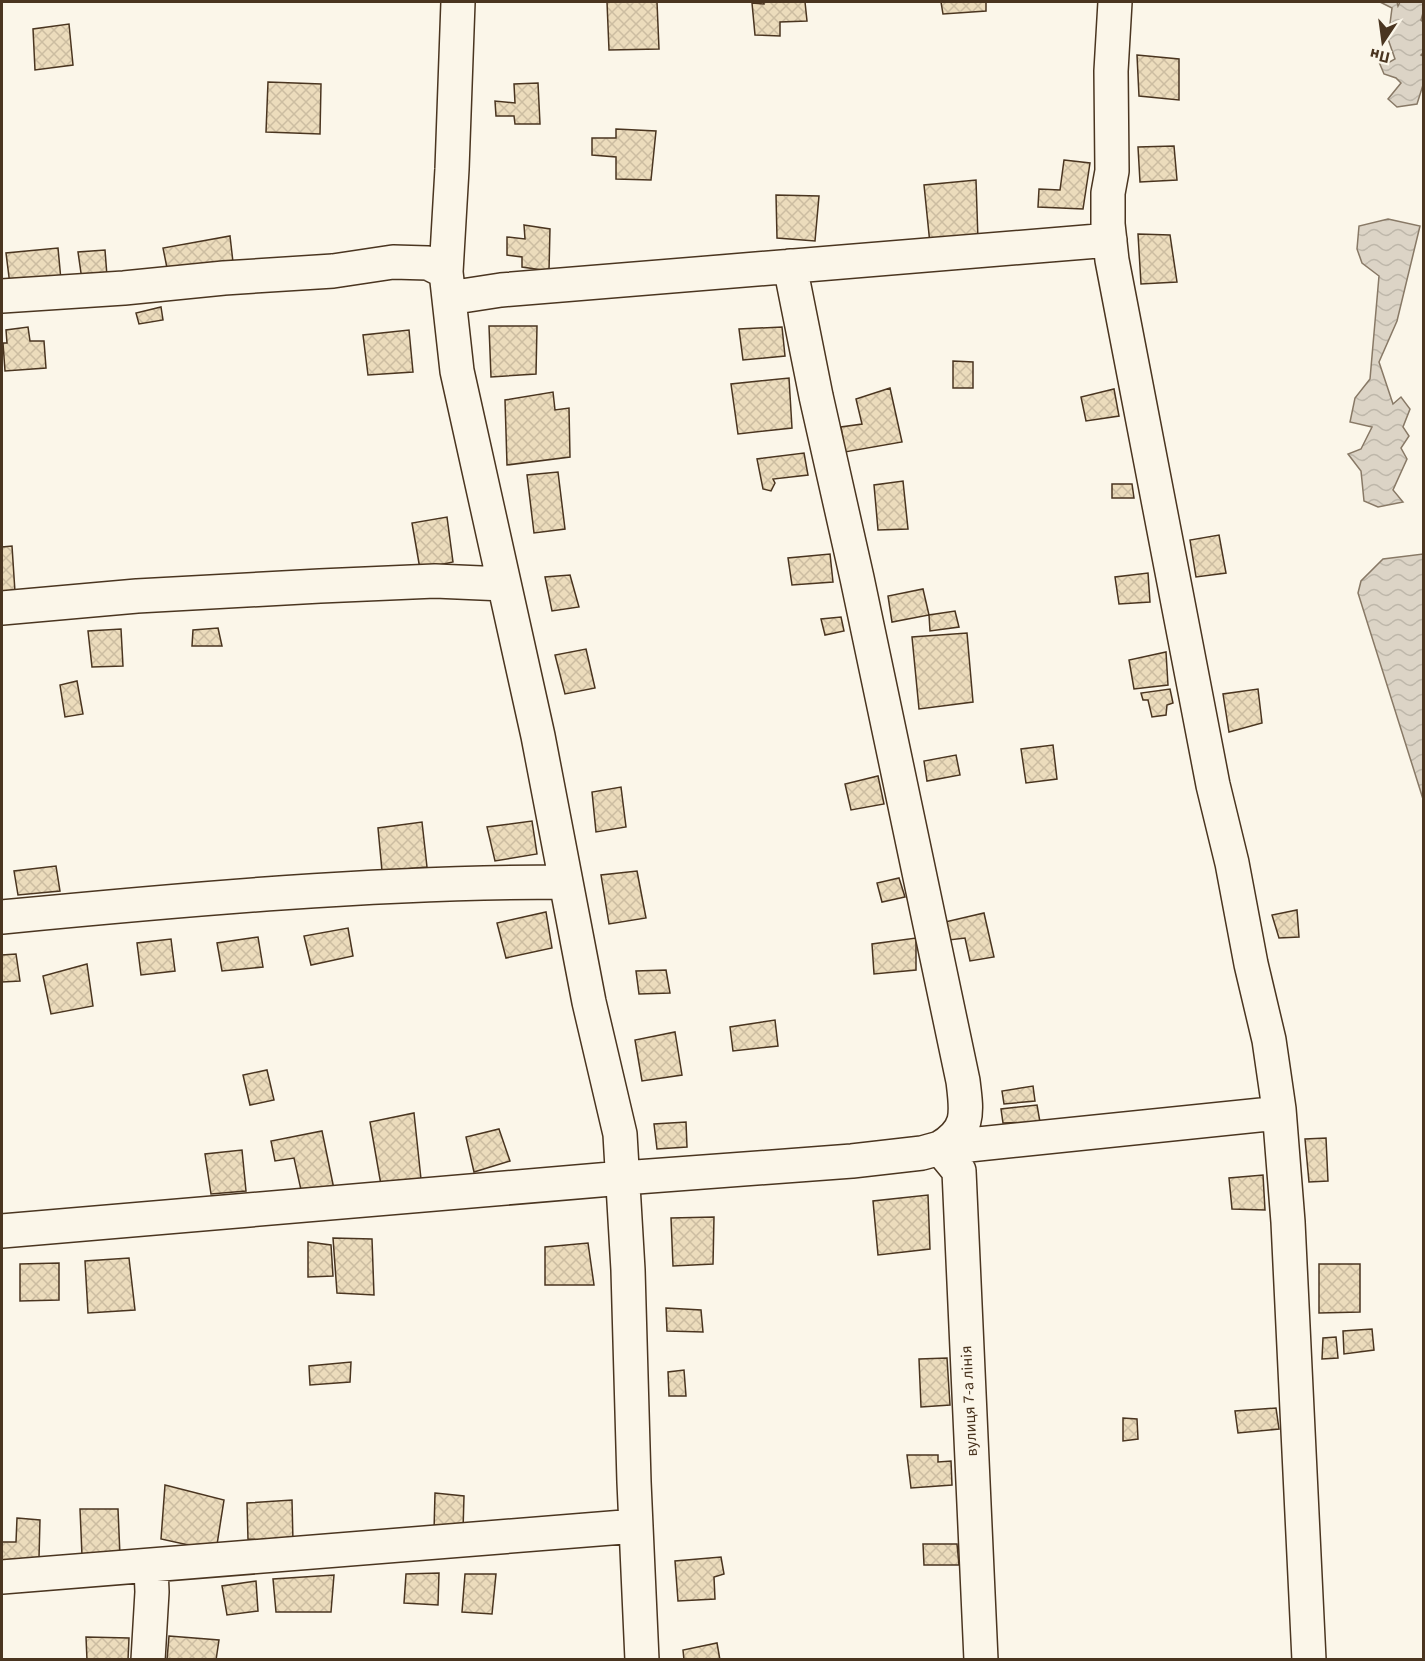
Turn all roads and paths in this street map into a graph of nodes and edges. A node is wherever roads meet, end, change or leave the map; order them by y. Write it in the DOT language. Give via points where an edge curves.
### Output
graph roads {
  1 [pos="458,2"];
  2 [pos="1115,2"];
  3 [pos="1110,240"];
  4 [pos="790,267"];
  5 [pos="448,285"];
  6 [pos="2,296"];
  7 [pos="504,584"];
  8 [pos="2,608"];
  9 [pos="566,882"];
  10 [pos="2,917"];
  11 [pos="1279,1113"];
  12 [pos="940,1148"];
  13 [pos="623,1178"];
  14 [pos="2,1231"];
  15 [pos="636,1526"];
  16 [pos="151,1567"];
  17 [pos="2,1577"];
  18 [pos="148,1659"];
  19 [pos="642,1659"];
  20 [pos="981,1659"];
  21 [pos="1309,1659"];
  1 -- 5 [label="street"];
  2 -- 3 [label="street"];
  3 -- 4 [label="street"];
  3 -- 11 [label="street" via="1213,785 1269,1040"];
  4 -- 5 [label="street" via="501,290"];
  4 -- 12 [label="street" via="963,1081 966,1105 962,1128 955,1139"];
  5 -- 6 [label="street" via="428,264 393,262 333,271"];
  5 -- 7 [label="street" via="458,371"];
  7 -- 8 [label="street" via="435,581 320,586"];
  7 -- 9 [label="street"];
  9 -- 10 [label="street" via="470,882"];
  9 -- 13 [label="street" via="620,1134"];
  11 -- 12 [label="street"];
  11 -- 21 [label="street" via="1288,1222"];
  12 -- 13 [label="street" via="922,1154 852,1161"];
  12 -- 20 [label="street, вулиця 7-а лінія" via="959,1171"];
  13 -- 14 [label="street"];
  13 -- 15 [label="street"];
  15 -- 16 [label="street"];
  15 -- 19 [label="street"];
  16 -- 17 [label="street"];
  16 -- 18 [label="street"];
}
